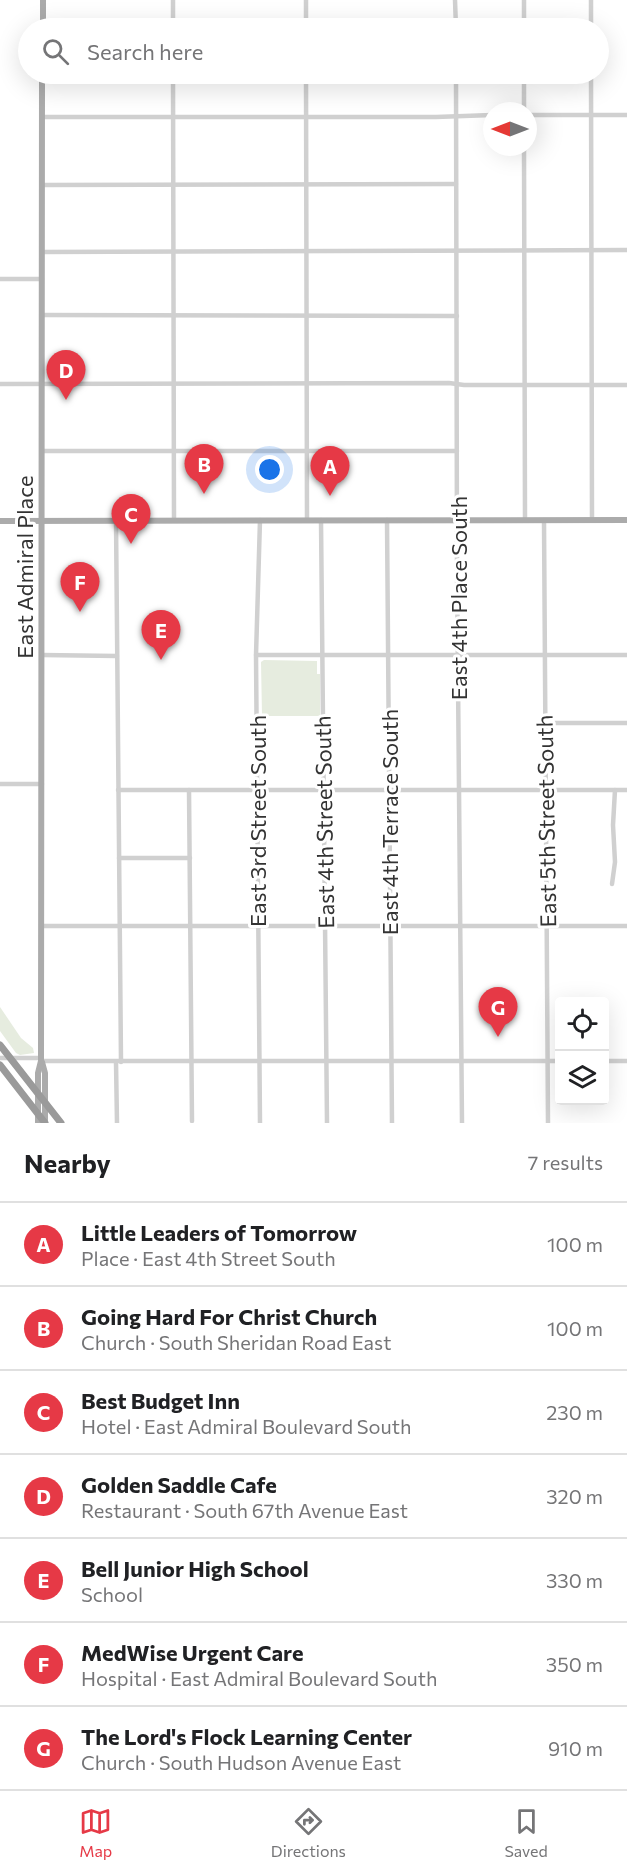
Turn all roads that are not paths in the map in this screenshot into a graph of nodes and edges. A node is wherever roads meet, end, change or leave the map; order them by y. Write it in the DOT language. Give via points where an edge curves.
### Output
graph roads {
  1 [pos="43,0"];
  2 [pos="173,0"];
  3 [pos="306,0"];
  4 [pos="455,0"];
  5 [pos="524,0"];
  6 [pos="591,0"];
  7 [pos="43,18"];
  8 [pos="173,18"];
  9 [pos="306,18"];
  10 [pos="456,18"];
  11 [pos="524,18"];
  12 [pos="591,18"];
  13 [pos="42,84"];
  14 [pos="173,84"];
  15 [pos="306,84"];
  16 [pos="456,84"];
  17 [pos="524,84"];
  18 [pos="591,84"];
  19 [pos="524,102"];
  20 [pos="483,115"];
  21 [pos="537,115"];
  22 [pos="591,115"];
  23 [pos="627,115"];
  24 [pos="456,116"];
  25 [pos="43,117"];
  26 [pos="173,117"];
  27 [pos="306,117"];
  28 [pos="524,156"];
  29 [pos="174,184"];
  30 [pos="307,184"];
  31 [pos="456,184"];
  32 [pos="42,185"];
  33 [pos="524,250"];
  34 [pos="591,250"];
  35 [pos="627,250"];
  36 [pos="456,251"];
  37 [pos="42,252"];
  38 [pos="174,252"];
  39 [pos="306,252"];
  40 [pos="0,279"];
  41 [pos="42,279"];
  42 [pos="42,315"];
  43 [pos="174,315"];
  44 [pos="307,316"];
  45 [pos="457,316"];
  46 [pos="42,383"];
  47 [pos="174,383"];
  48 [pos="307,383"];
  49 [pos="0,384"];
  50 [pos="457,384"];
  51 [pos="524,385"];
  52 [pos="592,385"];
  53 [pos="627,385"];
  54 [pos="174,450"];
  55 [pos="307,450"];
  56 [pos="42,451"];
  57 [pos="457,451"];
  58 [pos="42,520"];
  59 [pos="116,520"];
  60 [pos="174,520"];
  61 [pos="260,520"];
  62 [pos="307,520"];
  63 [pos="321,520"];
  64 [pos="387,520"];
  65 [pos="458,520"];
  66 [pos="525,520"];
  67 [pos="544,520"];
  68 [pos="592,520"];
  69 [pos="627,520"];
  70 [pos="0,521"];
  71 [pos="42,655"];
  72 [pos="256,655"];
  73 [pos="322,655"];
  74 [pos="388,655"];
  75 [pos="458,655"];
  76 [pos="545,655"];
  77 [pos="627,655"];
  78 [pos="117,656"];
  79 [pos="546,723"];
  80 [pos="627,723"];
  81 [pos="0,784"];
  82 [pos="42,784"];
  83 [pos="118,790"];
  84 [pos="189,790"];
  85 [pos="258,790"];
  86 [pos="324,790"];
  87 [pos="389,790"];
  88 [pos="459,790"];
  89 [pos="546,790"];
  90 [pos="615,790"];
  91 [pos="627,790"];
  92 [pos="119,858"];
  93 [pos="190,858"];
  94 [pos="612,884"];
  95 [pos="120,925"];
  96 [pos="41,926"];
  97 [pos="190,926"];
  98 [pos="258,926"];
  99 [pos="325,926"];
  100 [pos="390,926"];
  101 [pos="460,926"];
  102 [pos="548,926"];
  103 [pos="627,926"];
  104 [pos="0,1045"];
  105 [pos="0,1058"];
  106 [pos="41,1059"];
  107 [pos="192,1061"];
  108 [pos="259,1061"];
  109 [pos="462,1061"];
  110 [pos="548,1061"];
  111 [pos="555,1061"];
  112 [pos="609,1061"];
  113 [pos="627,1061"];
  114 [pos="118,1062"];
  115 [pos="326,1062"];
  116 [pos="392,1062"];
  117 [pos="0,1065"];
  118 [pos="192,1121"];
  119 [pos="38,1123"];
  120 [pos="45,1123"];
  121 [pos="61,1123"];
  122 [pos="117,1123"];
  123 [pos="260,1123"];
  124 [pos="327,1123"];
  125 [pos="392,1123"];
  126 [pos="462,1123"];
  127 [pos="548,1123"];
  1 -- 7 [label="main road"];
  2 -- 8 [label="street"];
  3 -- 9 [label="street"];
  4 -- 10 [label="street"];
  5 -- 11 [label="street"];
  6 -- 12 [label="street"];
  13 -- 25 [label="main road, East Admiral Place"];
  14 -- 26 [label="street"];
  15 -- 27 [label="street"];
  16 -- 24 [label="street, East 4th Place South"];
  17 -- 19 [label="street"];
  18 -- 22 [label="street"];
  20 -- 24 [label="street"];
  21 -- 22 [label="street"];
  22 -- 23 [label="street"];
  22 -- 34 [label="street"];
  24 -- 27 [label="street"];
  24 -- 31 [label="street, East 4th Place South"];
  25 -- 26 [label="street"];
  25 -- 32 [label="main road, East Admiral Place"];
  26 -- 27 [label="street"];
  26 -- 29 [label="street"];
  27 -- 30 [label="street"];
  28 -- 33 [label="street"];
  29 -- 30 [label="street"];
  29 -- 32 [label="street"];
  29 -- 38 [label="street"];
  30 -- 31 [label="street"];
  30 -- 39 [label="street"];
  31 -- 36 [label="street, East 4th Place South"];
  32 -- 37 [label="main road, East Admiral Place"];
  33 -- 34 [label="street"];
  33 -- 36 [label="street"];
  33 -- 51 [label="street"];
  34 -- 35 [label="street"];
  34 -- 52 [label="street"];
  36 -- 39 [label="street"];
  36 -- 45 [label="street, East 4th Place South"];
  37 -- 38 [label="street"];
  37 -- 41 [label="main road, East Admiral Place"];
  38 -- 39 [label="street"];
  38 -- 43 [label="street"];
  39 -- 44 [label="street"];
  40 -- 41 [label="street"];
  41 -- 42 [label="main road, East Admiral Place"];
  42 -- 43 [label="street"];
  42 -- 46 [label="main road, East Admiral Place"];
  43 -- 44 [label="street"];
  43 -- 47 [label="street"];
  44 -- 45 [label="street"];
  44 -- 48 [label="street"];
  45 -- 50 [label="street, East 4th Place South"];
  46 -- 47 [label="street"];
  46 -- 49 [label="street"];
  46 -- 56 [label="main road, East Admiral Place"];
  47 -- 48 [label="street"];
  47 -- 54 [label="street"];
  48 -- 50 [label="street"];
  48 -- 55 [label="street"];
  50 -- 51 [label="street"];
  50 -- 57 [label="street, East 4th Place South"];
  51 -- 52 [label="street"];
  51 -- 66 [label="street"];
  52 -- 53 [label="street"];
  52 -- 68 [label="street"];
  54 -- 55 [label="street"];
  54 -- 56 [label="street"];
  54 -- 60 [label="street"];
  55 -- 57 [label="street"];
  55 -- 62 [label="street"];
  56 -- 58 [label="main road, East Admiral Place"];
  57 -- 65 [label="street, East 4th Place South"];
  58 -- 59 [label="main road"];
  58 -- 70 [label="main road"];
  58 -- 71 [label="main road, East Admiral Place"];
  59 -- 60 [label="main road"];
  59 -- 78 [label="street"];
  60 -- 61 [label="main road"];
  61 -- 62 [label="main road"];
  61 -- 72 [label="street, East 3rd Street South"];
  62 -- 63 [label="main road"];
  63 -- 64 [label="main road"];
  63 -- 73 [label="street, East 4th Street South"];
  64 -- 65 [label="main road"];
  64 -- 74 [label="street, East 4th Terrace South"];
  65 -- 66 [label="main road"];
  65 -- 75 [label="street, East 4th Place South"];
  66 -- 67 [label="main road"];
  67 -- 68 [label="main road"];
  67 -- 76 [label="street, East 5th Street South"];
  68 -- 69 [label="main road"];
  71 -- 78 [label="street"];
  71 -- 82 [label="main road, East Admiral Place"];
  72 -- 73 [label="street"];
  72 -- 85 [label="street, East 3rd Street South"];
  73 -- 74 [label="street"];
  73 -- 86 [label="street, East 4th Street South"];
  74 -- 75 [label="street"];
  74 -- 87 [label="street, East 4th Terrace South"];
  75 -- 76 [label="street"];
  75 -- 88 [label="street, East 4th Place South"];
  76 -- 77 [label="street"];
  76 -- 79 [label="street, East 5th Street South"];
  78 -- 83 [label="street"];
  79 -- 80 [label="street"];
  79 -- 89 [label="street, East 5th Street South"];
  81 -- 82 [label="street"];
  82 -- 96 [label="main road, East Admiral Place"];
  83 -- 84 [label="street"];
  83 -- 92 [label="street"];
  84 -- 85 [label="street"];
  84 -- 93 [label="street"];
  85 -- 86 [label="street"];
  85 -- 98 [label="street, East 3rd Street South"];
  86 -- 87 [label="street"];
  86 -- 99 [label="street, East 4th Street South"];
  87 -- 88 [label="street"];
  87 -- 100 [label="street, East 4th Terrace South"];
  88 -- 89 [label="street"];
  88 -- 101 [label="street, East 4th Place South"];
  89 -- 90 [label="street"];
  89 -- 102 [label="street, East 5th Street South"];
  90 -- 91 [label="street"];
  90 -- 94 [label="street"];
  92 -- 93 [label="street"];
  92 -- 95 [label="street"];
  93 -- 97 [label="street"];
  95 -- 96 [label="street"];
  95 -- 97 [label="street"];
  95 -- 114 [label="street"];
  96 -- 106 [label="main road, East Admiral Place"];
  97 -- 98 [label="street"];
  97 -- 107 [label="street"];
  98 -- 99 [label="street"];
  98 -- 108 [label="street, East 3rd Street South"];
  99 -- 100 [label="street"];
  99 -- 115 [label="street, East 4th Street South"];
  100 -- 101 [label="street"];
  100 -- 116 [label="street, East 4th Terrace South"];
  101 -- 102 [label="street"];
  101 -- 109 [label="street, East 4th Place South"];
  102 -- 103 [label="street"];
  102 -- 110 [label="street, East 5th Street South"];
  104 -- 121 [label="highway, bridge"];
  105 -- 106 [label="street"];
  106 -- 114 [label="street"];
  106 -- 119 [label="main road"];
  106 -- 120 [label="main road" via="45,1073"];
  107 -- 108 [label="street"];
  107 -- 114 [label="street"];
  107 -- 118 [label="street"];
  108 -- 115 [label="street"];
  108 -- 123 [label="street, East 3rd Street South"];
  109 -- 110 [label="street"];
  109 -- 116 [label="street"];
  109 -- 126 [label="street, East 4th Place South"];
  110 -- 111 [label="street"];
  110 -- 127 [label="street, East 5th Street South"];
  112 -- 113 [label="street"];
  114 -- 122 [label="street"];
  115 -- 116 [label="street"];
  115 -- 124 [label="street, East 4th Street South"];
  116 -- 125 [label="street, East 4th Terrace South"];
  117 -- 120 [label="highway, bridge"];
}
